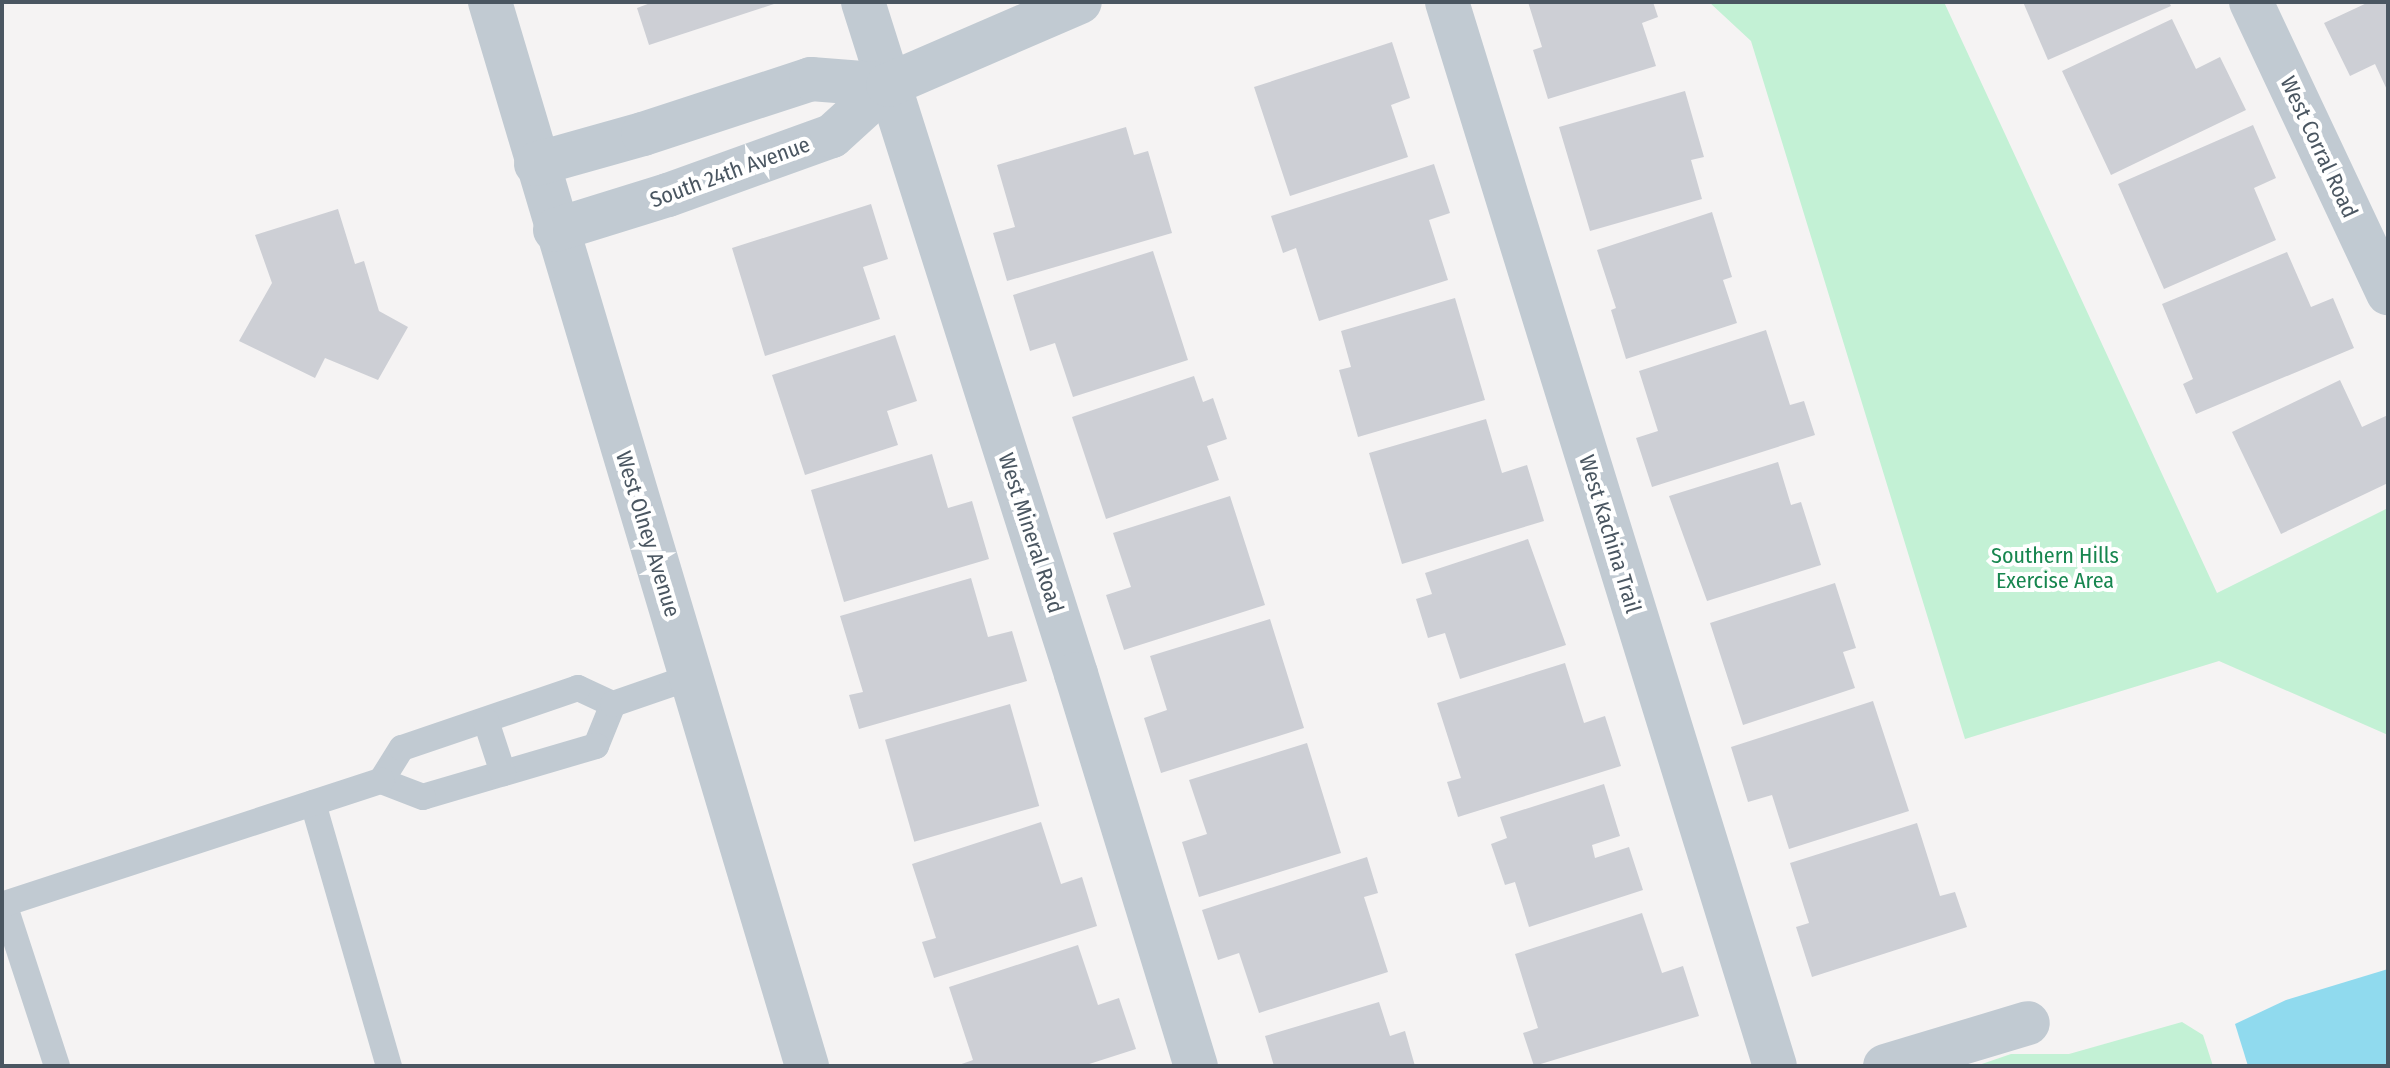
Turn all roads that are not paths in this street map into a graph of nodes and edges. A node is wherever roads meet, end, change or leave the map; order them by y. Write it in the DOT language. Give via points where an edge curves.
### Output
graph roads {
  1 [pos="490,2"];
  2 [pos="863,2"];
  3 [pos="1080,2"];
  4 [pos="1447,2"];
  5 [pos="2251,2"];
  6 [pos="888,85"];
  7 [pos="726,107"];
  8 [pos="536,164"];
  9 [pos="744,167"];
  10 [pos="555,230"];
  11 [pos="2388,293"];
  12 [pos="691,677"];
  13 [pos="613,704"];
  14 [pos="486,721"];
  15 [pos="503,773"];
  16 [pos="381,781"];
  17 [pos="313,803"];
  18 [pos="2028,1023"];
  19 [pos="57,1066"];
  20 [pos="389,1066"];
  21 [pos="807,1066"];
  22 [pos="1196,1066"];
  23 [pos="1775,1066"];
  24 [pos="1885,1066"];
  1 -- 8 [label="street, West Olney Avenue"];
  2 -- 6 [label="street, West Mineral Road"];
  3 -- 6 [label="street, South 24th Avenue"];
  4 -- 23 [label="street, West Kachina Trail"];
  5 -- 11 [label="street, West Corral Road"];
  6 -- 7 [label="street, South 24th Avenue" via="811,79"];
  6 -- 9 [label="street, South 24th Avenue" via="832,136"];
  6 -- 22 [label="street, West Mineral Road"];
  7 -- 8 [label="street, South 24th Avenue"];
  7 -- 9 [label="street"];
  8 -- 10 [label="street, West Olney Avenue"];
  9 -- 10 [label="street, South 24th Avenue"];
  10 -- 12 [label="street, West Olney Avenue"];
  12 -- 13 [label="lane"];
  12 -- 21 [label="street, West Olney Avenue"];
  13 -- 14 [label="lane" via="578,688"];
  13 -- 15 [label="lane" via="596,746"];
  14 -- 15 [label="lane"];
  14 -- 16 [label="lane" via="402,748"];
  15 -- 16 [label="lane" via="423,797"];
  16 -- 17 [label="lane"];
  17 -- 19 [label="lane" via="4,904"];
  17 -- 20 [label="lane"];
  18 -- 24 [label="street"];
}
